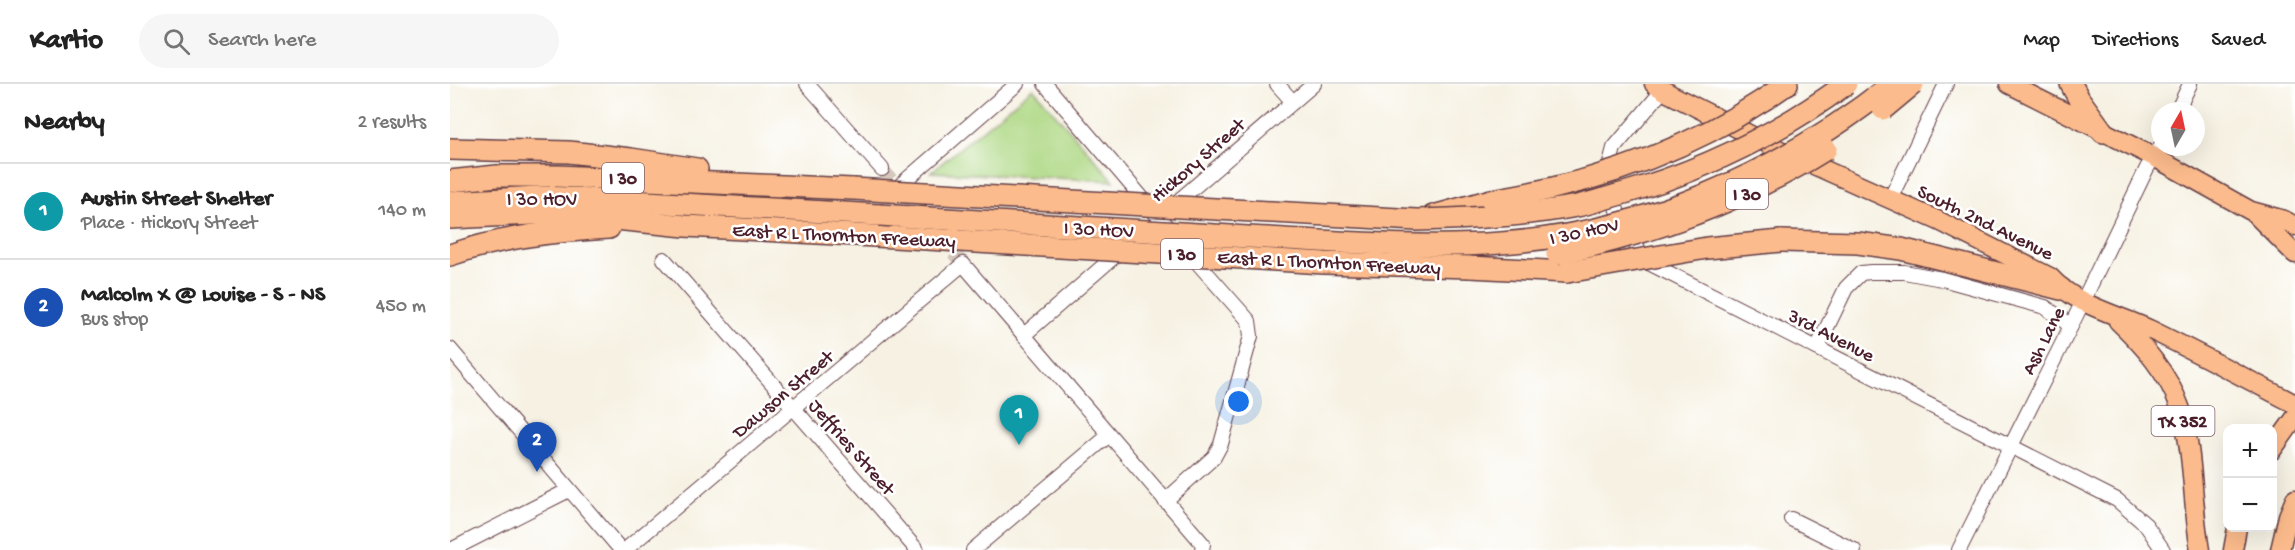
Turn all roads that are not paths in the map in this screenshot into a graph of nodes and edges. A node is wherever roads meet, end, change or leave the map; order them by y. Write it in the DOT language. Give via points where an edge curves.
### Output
graph roads {
  1 [pos="807,84"];
  2 [pos="1017,84"];
  3 [pos="1044,84"];
  4 [pos="1277,84"];
  5 [pos="1314,84"];
  6 [pos="1787,84"];
  7 [pos="1846,84"];
  8 [pos="1878,84"];
  9 [pos="1892,84"];
  10 [pos="1912,84"];
  11 [pos="1946,84"];
  12 [pos="2009,84"];
  13 [pos="2071,84"];
  14 [pos="2190,84"];
  15 [pos="1659,87"];
  16 [pos="1293,102"];
  17 [pos="2181,102"];
  18 [pos="2103,132"];
  19 [pos="450,148"];
  20 [pos="2151,150"];
  21 [pos="2155,156"];
  22 [pos="2163,156"];
  23 [pos="882,170"];
  24 [pos="450,180"];
  25 [pos="796,186"];
  26 [pos="898,187"];
  27 [pos="450,195"];
  28 [pos="1890,199"];
  29 [pos="450,202"];
  30 [pos="875,211"];
  31 [pos="2250,211"];
  32 [pos="450,218"];
  33 [pos="1159,218"];
  34 [pos="1417,220"];
  35 [pos="1939,221"];
  36 [pos="685,226"];
  37 [pos="2295,226"];
  38 [pos="2295,254"];
  39 [pos="450,255"];
  40 [pos="664,259"];
  41 [pos="1470,267"];
  42 [pos="1986,270"];
  43 [pos="2061,289"];
  44 [pos="2083,301"];
  45 [pos="2112,315"];
  46 [pos="2071,326"];
  47 [pos="1024,335"];
  48 [pos="1817,348"];
  49 [pos="450,349"];
  50 [pos="2295,404"];
  51 [pos="794,409"];
  52 [pos="2295,418"];
  53 [pos="1108,436"];
  54 [pos="2277,443"];
  55 [pos="2010,447"];
  56 [pos="569,490"];
  57 [pos="2295,499"];
  58 [pos="1165,501"];
  59 [pos="1791,519"];
  60 [pos="2236,532"];
  61 [pos="2295,534"];
  62 [pos="1202,547"];
  63 [pos="451,550"];
  64 [pos="623,550"];
  65 [pos="917,550"];
  66 [pos="973,550"];
  67 [pos="1854,550"];
  68 [pos="1959,550"];
  69 [pos="2163,550"];
  70 [pos="2200,550"];
  71 [pos="2233,550"];
  72 [pos="2283,550"];
  1 -- 23 [label="street"];
  2 -- 26 [label="street"];
  3 -- 33 [label="street"];
  4 -- 16 [label="street"];
  5 -- 16 [label="street, Hickory Street"];
  6 -- 34 [label="highway, bridge" via="1693,140 1641,164 1576,184 1491,200"];
  7 -- 34 [label="highway, I 30, bridge" via="1761,138 1648,186 1580,206 1528,214"];
  8 -- 30 [label="highway, I 30 HOV" via="1803,137 1711,184 1610,218 1541,231 1478,237 1402,237"];
  9 -- 30 [label="highway, I 30 HOV, bridge" via="1817,138 1742,180 1623,222 1536,239 1466,245 1391,244"];
  10 -- 41 [label="highway, East R L Thornton Freeway / I 30, bridge" via="1849,134 1798,167 1707,211 1610,242"];
  11 -- 28 [label="street"];
  12 -- 18 [label="main road"];
  13 -- 18 [label="highway"];
  14 -- 17 [label="street"];
  15 -- 28 [label="main road, South 2nd Avenue" via="1778,149"];
  15 -- 48 [label="street, 3rd Avenue" via="1614,148 1610,163 1609,187 1618,213 1645,261"];
  16 -- 33 [label="street, Hickory Street"];
  18 -- 20 [label="main road"];
  19 -- 25 [label="highway" via="607,156"];
  21 -- 44 [label="street, Ash Lane"];
  22 -- 31 [label="main road"];
  24 -- 25 [label="highway, I 30" via="557,176"];
  25 -- 34 [label="highway, I 30, bridge"];
  27 -- 30 [label="highway, I 30 HOV" via="546,190"];
  28 -- 35 [label="main road, South 2nd Avenue"];
  29 -- 30 [label="highway, I 30 HOV" via="582,198"];
  31 -- 37 [label="main road"];
  31 -- 38 [label="main road"];
  32 -- 36 [label="highway, East R L Thornton Freeway / I 30" via="555,213"];
  33 -- 47 [label="street, Hickory Street"];
  33 -- 58 [label="street" via="1249,321 1251,336 1214,458"];
  35 -- 42 [label="main road" via="1970,246"];
  35 -- 43 [label="main road, South 2nd Avenue" via="2050,277"];
  36 -- 39 [label="highway" via="555,231"];
  36 -- 41 [label="highway, East R L Thornton Freeway / I 30, bridge"];
  40 -- 51 [label="street, Jeffries Street"];
  41 -- 42 [label="highway, bridge" via="1567,272 1707,248 1818,240 1901,249"];
  42 -- 43 [label="highway"];
  43 -- 44 [label="main road, South 2nd Avenue / TX 352"];
  44 -- 45 [label="main road, South 2nd Avenue / TX 352"];
  44 -- 46 [label="street, Ash Lane"];
  45 -- 50 [label="main road, South 2nd Avenue" via="2149,329"];
  45 -- 70 [label="main road, TX 352" via="2151,356 2180,408"];
  46 -- 48 [label="street" via="2045,307 1924,276 1871,272 1861,273 1846,288"];
  46 -- 55 [label="street, Ash Lane"];
  47 -- 51 [label="street, Dawson Street" via="963,264"];
  47 -- 53 [label="street"];
  48 -- 55 [label="street, 3rd Avenue"];
  49 -- 56 [label="street"];
  51 -- 64 [label="street, Dawson Street"];
  51 -- 65 [label="street, Jeffries Street"];
  52 -- 54 [label="main road"];
  53 -- 58 [label="street"];
  53 -- 66 [label="street"];
  55 -- 68 [label="street, Ash Lane"];
  55 -- 69 [label="street, 3rd Avenue" via="2117,500 2146,525"];
  56 -- 63 [label="street"];
  56 -- 64 [label="street"];
  57 -- 72 [label="main road"];
  58 -- 62 [label="street"];
  59 -- 67 [label="street"];
  60 -- 71 [label="main road"];
  61 -- 72 [label="main road"];
}
